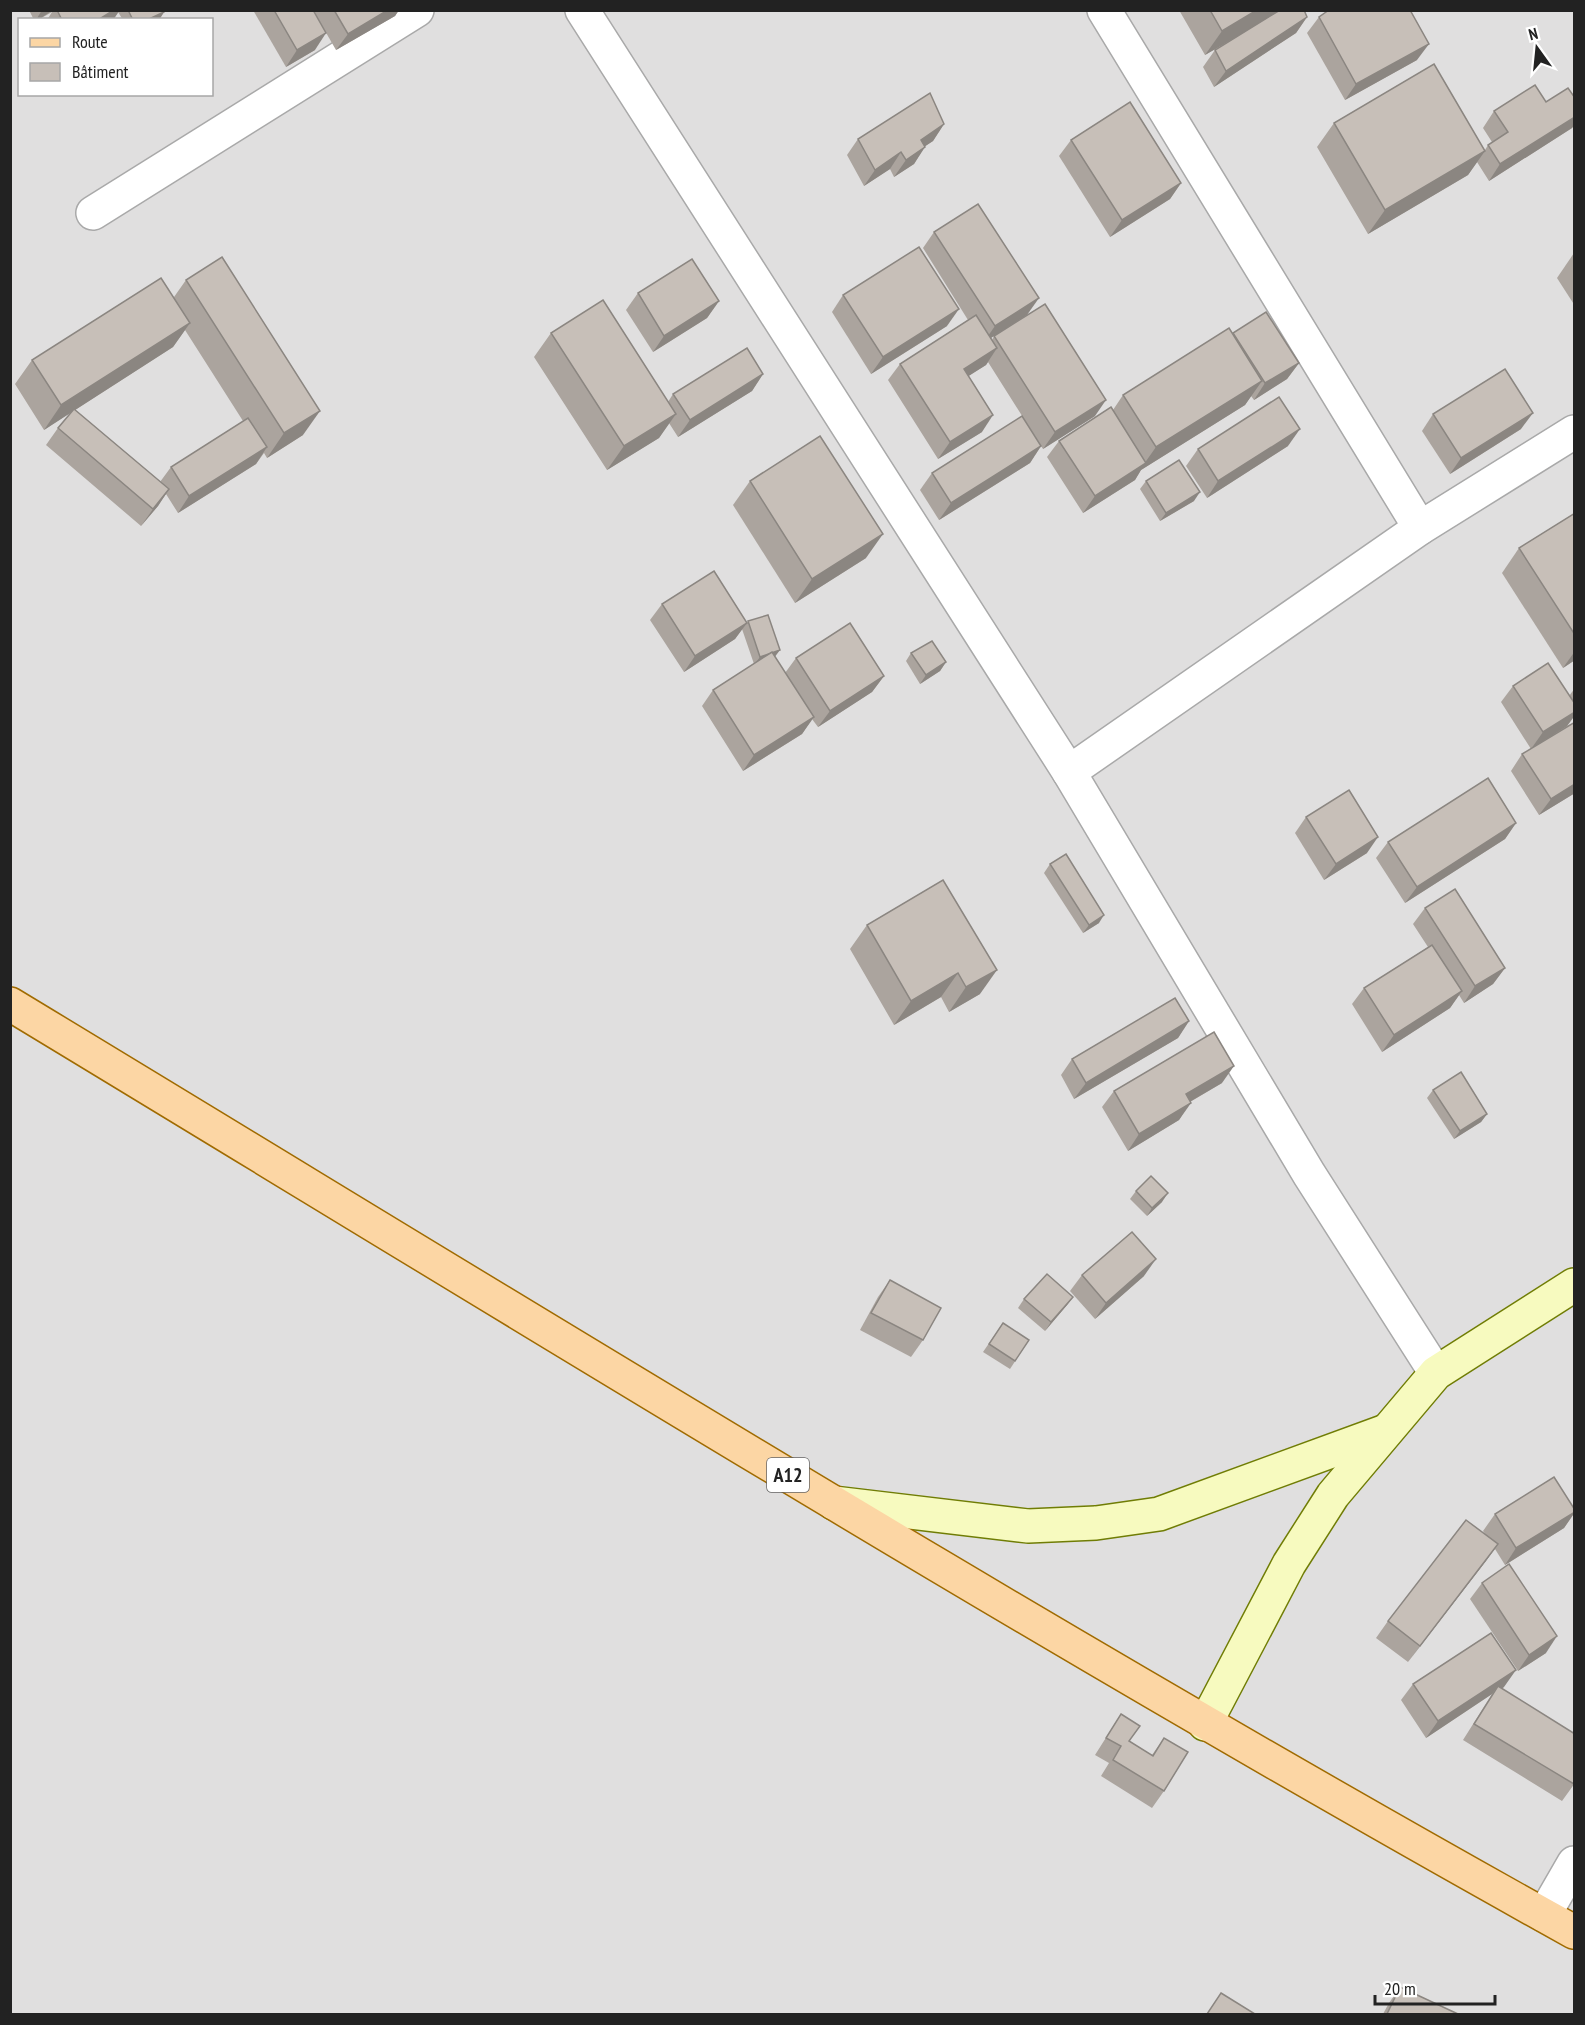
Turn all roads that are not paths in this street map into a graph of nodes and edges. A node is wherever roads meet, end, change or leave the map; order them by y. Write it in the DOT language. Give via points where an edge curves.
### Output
graph roads {
  1 [pos="417,10"];
  2 [pos="582,10"];
  3 [pos="1104,10"];
  4 [pos="93,213"];
  5 [pos="1575,432"];
  6 [pos="1420,528"];
  7 [pos="1069,772"];
  8 [pos="10,1004"];
  9 [pos="1575,1285"];
  10 [pos="1436,1373"];
  11 [pos="1389,1430"];
  12 [pos="834,1503"];
  13 [pos="1205,1724"];
  14 [pos="1575,1863"];
  15 [pos="1544,1915"];
  16 [pos="1575,1932"];
  1 -- 4 [label="street"];
  2 -- 7 [label="street"];
  3 -- 6 [label="street"];
  5 -- 6 [label="street"];
  6 -- 7 [label="street"];
  7 -- 10 [label="street" via="1309,1174"];
  8 -- 12 [label="main road, A12"];
  9 -- 10 [label="street"];
  10 -- 11 [label="street"];
  11 -- 12 [label="street" via="1159,1514 1096,1523 1028,1526"];
  11 -- 13 [label="street" via="1333,1495 1289,1564"];
  12 -- 13 [label="main road, A12"];
  13 -- 15 [label="main road, A12"];
  14 -- 15 [label="street"];
  15 -- 16 [label="main road, A12"];
}
